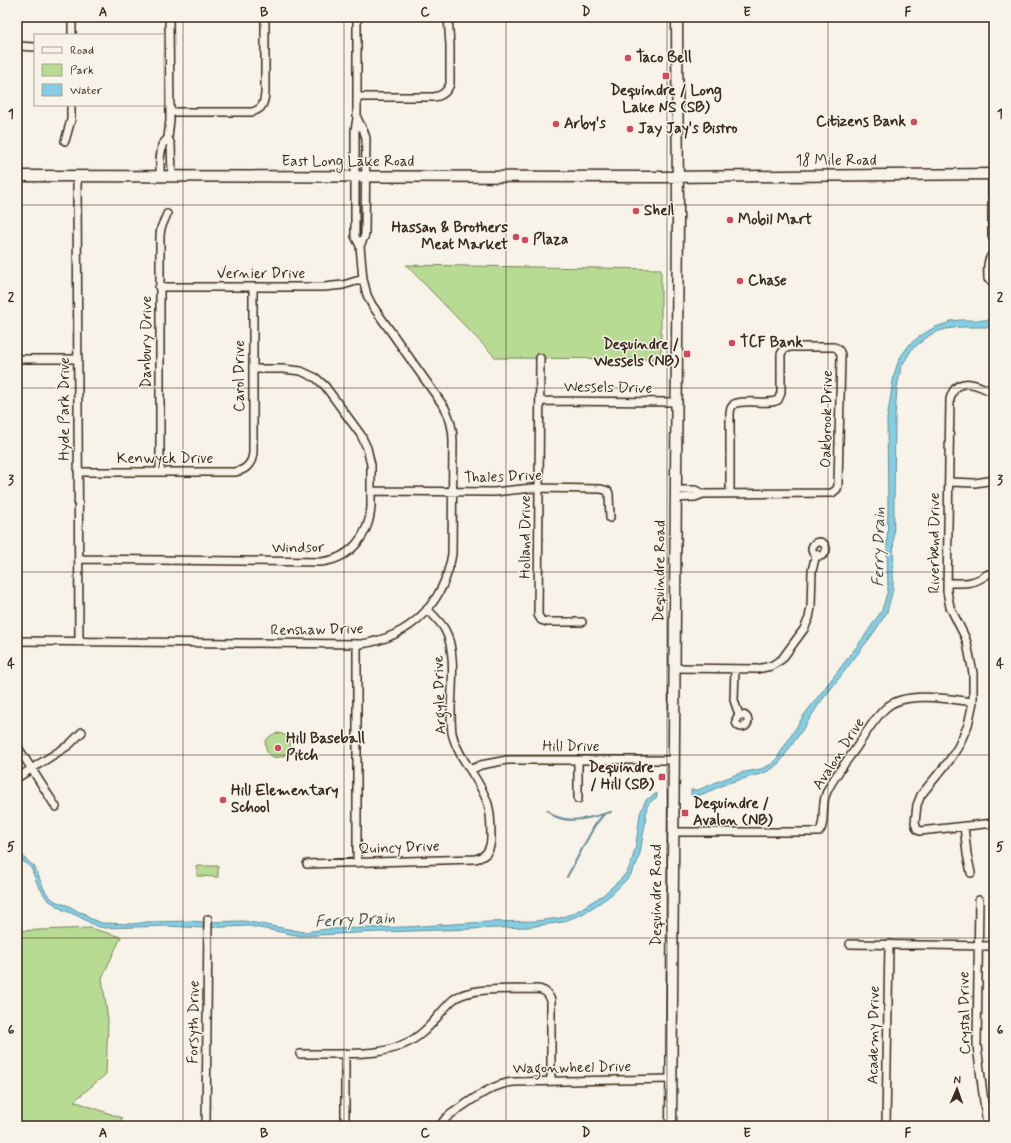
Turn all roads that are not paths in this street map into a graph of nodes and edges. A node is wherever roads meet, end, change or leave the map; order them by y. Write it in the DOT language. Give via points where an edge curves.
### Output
graph roads {
  1 [pos="72,17"];
  2 [pos="169,17"];
  3 [pos="265,17"];
  4 [pos="357,17"];
  5 [pos="448,17"];
  6 [pos="677,17"];
  7 [pos="72,34"];
  8 [pos="17,46"];
  9 [pos="34,47"];
  10 [pos="356,97"];
  11 [pos="71,106"];
  12 [pos="170,112"];
  13 [pos="357,118"];
  14 [pos="168,138"];
  15 [pos="65,141"];
  16 [pos="993,174"];
  17 [pos="17,176"];
  18 [pos="78,176"];
  19 [pos="160,176"];
  20 [pos="172,176"];
  21 [pos="366,176"];
  22 [pos="354,177"];
  23 [pos="678,177"];
  24 [pos="167,214"];
  25 [pos="994,240"];
  26 [pos="360,246"];
  27 [pos="994,253"];
  28 [pos="363,279"];
  29 [pos="994,282"];
  30 [pos="160,287"];
  31 [pos="252,287"];
  32 [pos="540,358"];
  33 [pos="17,359"];
  34 [pos="78,359"];
  35 [pos="253,369"];
  36 [pos="988,390"];
  37 [pos="540,400"];
  38 [pos="676,402"];
  39 [pos="250,464"];
  40 [pos="78,472"];
  41 [pos="160,472"];
  42 [pos="994,480"];
  43 [pos="949,482"];
  44 [pos="539,488"];
  45 [pos="371,491"];
  46 [pos="453,491"];
  47 [pos="676,494"];
  48 [pos="730,494"];
  49 [pos="610,518"];
  50 [pos="816,554"];
  51 [pos="79,559"];
  52 [pos="988,574"];
  53 [pos="947,583"];
  54 [pos="427,609"];
  55 [pos="582,622"];
  56 [pos="17,641"];
  57 [pos="79,642"];
  58 [pos="357,644"];
  59 [pos="674,668"];
  60 [pos="735,669"];
  61 [pos="973,702"];
  62 [pos="739,715"];
  63 [pos="82,732"];
  64 [pos="17,746"];
  65 [pos="578,760"];
  66 [pos="674,760"];
  67 [pos="31,768"];
  68 [pos="470,770"];
  69 [pos="17,778"];
  70 [pos="578,799"];
  71 [pos="56,807"];
  72 [pos="994,823"];
  73 [pos="964,826"];
  74 [pos="673,832"];
  75 [pos="488,851"];
  76 [pos="357,863"];
  77 [pos="307,864"];
  78 [pos="971,873"];
  79 [pos="979,900"];
  80 [pos="208,920"];
  81 [pos="850,944"];
  82 [pos="889,944"];
  83 [pos="978,946"];
  84 [pos="994,946"];
  85 [pos="300,1054"];
  86 [pos="345,1054"];
  87 [pos="671,1079"];
  88 [pos="551,1081"];
  89 [pos="206,1126"];
  90 [pos="345,1126"];
  91 [pos="440,1126"];
  92 [pos="671,1126"];
  93 [pos="886,1126"];
  94 [pos="987,1126"];
  1 -- 7 [label="street"];
  2 -- 12 [label="street"];
  3 -- 12 [label="street" via="265,93 261,108 252,112"];
  4 -- 10 [label="street, Renshaw Drive"];
  5 -- 10 [label="street" via="450,84 443,94 434,97"];
  6 -- 23 [label="main road, Dequindre Road"];
  8 -- 9 [label="street"];
  10 -- 13 [label="street, Renshaw Drive"];
  11 -- 15 [label="street" via="71,120"];
  12 -- 14 [label="street"];
  13 -- 21 [label="street, Renshaw Drive" via="366,138"];
  13 -- 22 [label="street, Renshaw Drive"];
  14 -- 19 [label="street" via="162,145"];
  14 -- 20 [label="street" via="171,145"];
  16 -- 23 [label="main road, 18 Mile Road"];
  16 -- 25 [label="street"];
  17 -- 18 [label="main road, East Long Lake Road"];
  18 -- 19 [label="main road, East Long Lake Road"];
  18 -- 34 [label="street, Hyde Park Drive"];
  19 -- 20 [label="main road, East Long Lake Road"];
  20 -- 22 [label="main road, East Long Lake Road"];
  21 -- 22 [label="main road, East Long Lake Road"];
  21 -- 23 [label="main road, East Long Lake Road"];
  21 -- 26 [label="street, Renshaw Drive" via="365,235"];
  22 -- 26 [label="street, Renshaw Drive" via="354,236"];
  23 -- 38 [label="main road, Dequindre Road"];
  24 -- 30 [label="street, Danbury Drive" via="160,235"];
  26 -- 28 [label="street, Renshaw Drive"];
  27 -- 29 [label="street" via="988,259 988,279"];
  28 -- 31 [label="street, Vernier Drive" via="324,287"];
  28 -- 46 [label="street, Renshaw Drive" via="372,306 448,413 453,435"];
  30 -- 31 [label="street, Vernier Drive"];
  30 -- 41 [label="street, Danbury Drive"];
  31 -- 35 [label="street, Carol Drive"];
  32 -- 37 [label="street, Holland Drive"];
  33 -- 34 [label="street"];
  34 -- 40 [label="street, Hyde Park Drive"];
  35 -- 39 [label="street, Carol Drive" via="253,453"];
  35 -- 45 [label="street, Windsor" via="301,371 316,378 325,386 365,443 371,465"];
  36 -- 43 [label="street, Riverbend Drive" via="964,384 958,385 952,392"];
  37 -- 38 [label="street, Wessels Drive"];
  37 -- 44 [label="street, Holland Drive"];
  38 -- 47 [label="main road, Dequindre Road"];
  39 -- 41 [label="street, Kenwyck Drive" via="235,472"];
  40 -- 41 [label="street, Kenwyck Drive"];
  40 -- 51 [label="street, Hyde Park Drive"];
  42 -- 43 [label="street"];
  43 -- 53 [label="street, Riverbend Drive"];
  44 -- 46 [label="street, Thales Drive" via="499,492"];
  44 -- 49 [label="street, Thales Drive" via="605,489 610,494"];
  44 -- 55 [label="street, Holland Drive" via="538,612 541,620 547,622"];
  45 -- 46 [label="street, Thales Drive"];
  45 -- 51 [label="street, Windsor" via="368,527 359,542 338,558 326,561"];
  46 -- 54 [label="street, Renshaw Drive" via="453,544 450,564 442,586"];
  47 -- 48 [label="street" via="695,498 703,494"];
  47 -- 59 [label="main road, Dequindre Road"];
  48 -- 48 [label="street, Oakbrook Drive" via="832,493 837,489 841,355 838,349 784,349 781,354 781,393 778,400 741,402 731,408"];
  50 -- 60 [label="street" via="812,571 809,618 790,649 782,659 771,666"];
  51 -- 57 [label="street, Hyde Park Drive"];
  52 -- 53 [label="street" via="971,583"];
  53 -- 61 [label="street, Riverbend Drive" via="950,607 965,637 970,657 974,679"];
  54 -- 58 [label="street, Renshaw Drive" via="413,623 394,635 375,642"];
  54 -- 68 [label="street, Argyle Drive" via="444,627 450,643 452,730 456,746"];
  56 -- 57 [label="street, Renshaw Drive"];
  57 -- 58 [label="street, Renshaw Drive"];
  58 -- 76 [label="street"];
  59 -- 60 [label="street"];
  59 -- 66 [label="main road, Dequindre Road"];
  60 -- 62 [label="street" via="734,700"];
  61 -- 73 [label="street, Riverbend Drive" via="968,725 958,747 918,801 915,823 920,831"];
  61 -- 74 [label="street, Avalon Drive" via="907,698 887,707 827,790 823,804 823,825 819,832"];
  63 -- 67 [label="street" via="68,745"];
  64 -- 67 [label="street"];
  65 -- 66 [label="street, Hill Drive"];
  65 -- 68 [label="street, Hill Drive" via="507,760"];
  65 -- 70 [label="street"];
  66 -- 74 [label="main road, Dequindre Road"];
  67 -- 69 [label="street"];
  67 -- 71 [label="street"];
  68 -- 75 [label="street, Argyle Drive" via="488,804 491,844"];
  72 -- 73 [label="street"];
  73 -- 78 [label="street"];
  74 -- 87 [label="main road, Dequindre Road"];
  75 -- 76 [label="street, Quincy Drive" via="475,859"];
  76 -- 77 [label="street, Quincy Drive"];
  79 -- 83 [label="street, Crystal Drive"];
  80 -- 89 [label="street, Forsyth Drive"];
  81 -- 82 [label="street"];
  82 -- 83 [label="street"];
  82 -- 93 [label="street, Academy Drive"];
  83 -- 84 [label="street"];
  83 -- 94 [label="street, Crystal Drive" via="977,1046"];
  85 -- 86 [label="street"];
  86 -- 88 [label="street" via="380,1052 403,1045 424,1032 454,999 467,993 483,990 540,989 548,994 550,1000"];
  86 -- 90 [label="street"];
  87 -- 88 [label="street, Wagonwheel Drive"];
  87 -- 92 [label="main road, Dequindre Road"];
  88 -- 91 [label="street, Wagonwheel Drive" via="514,1082 495,1086 444,1119"];
}
